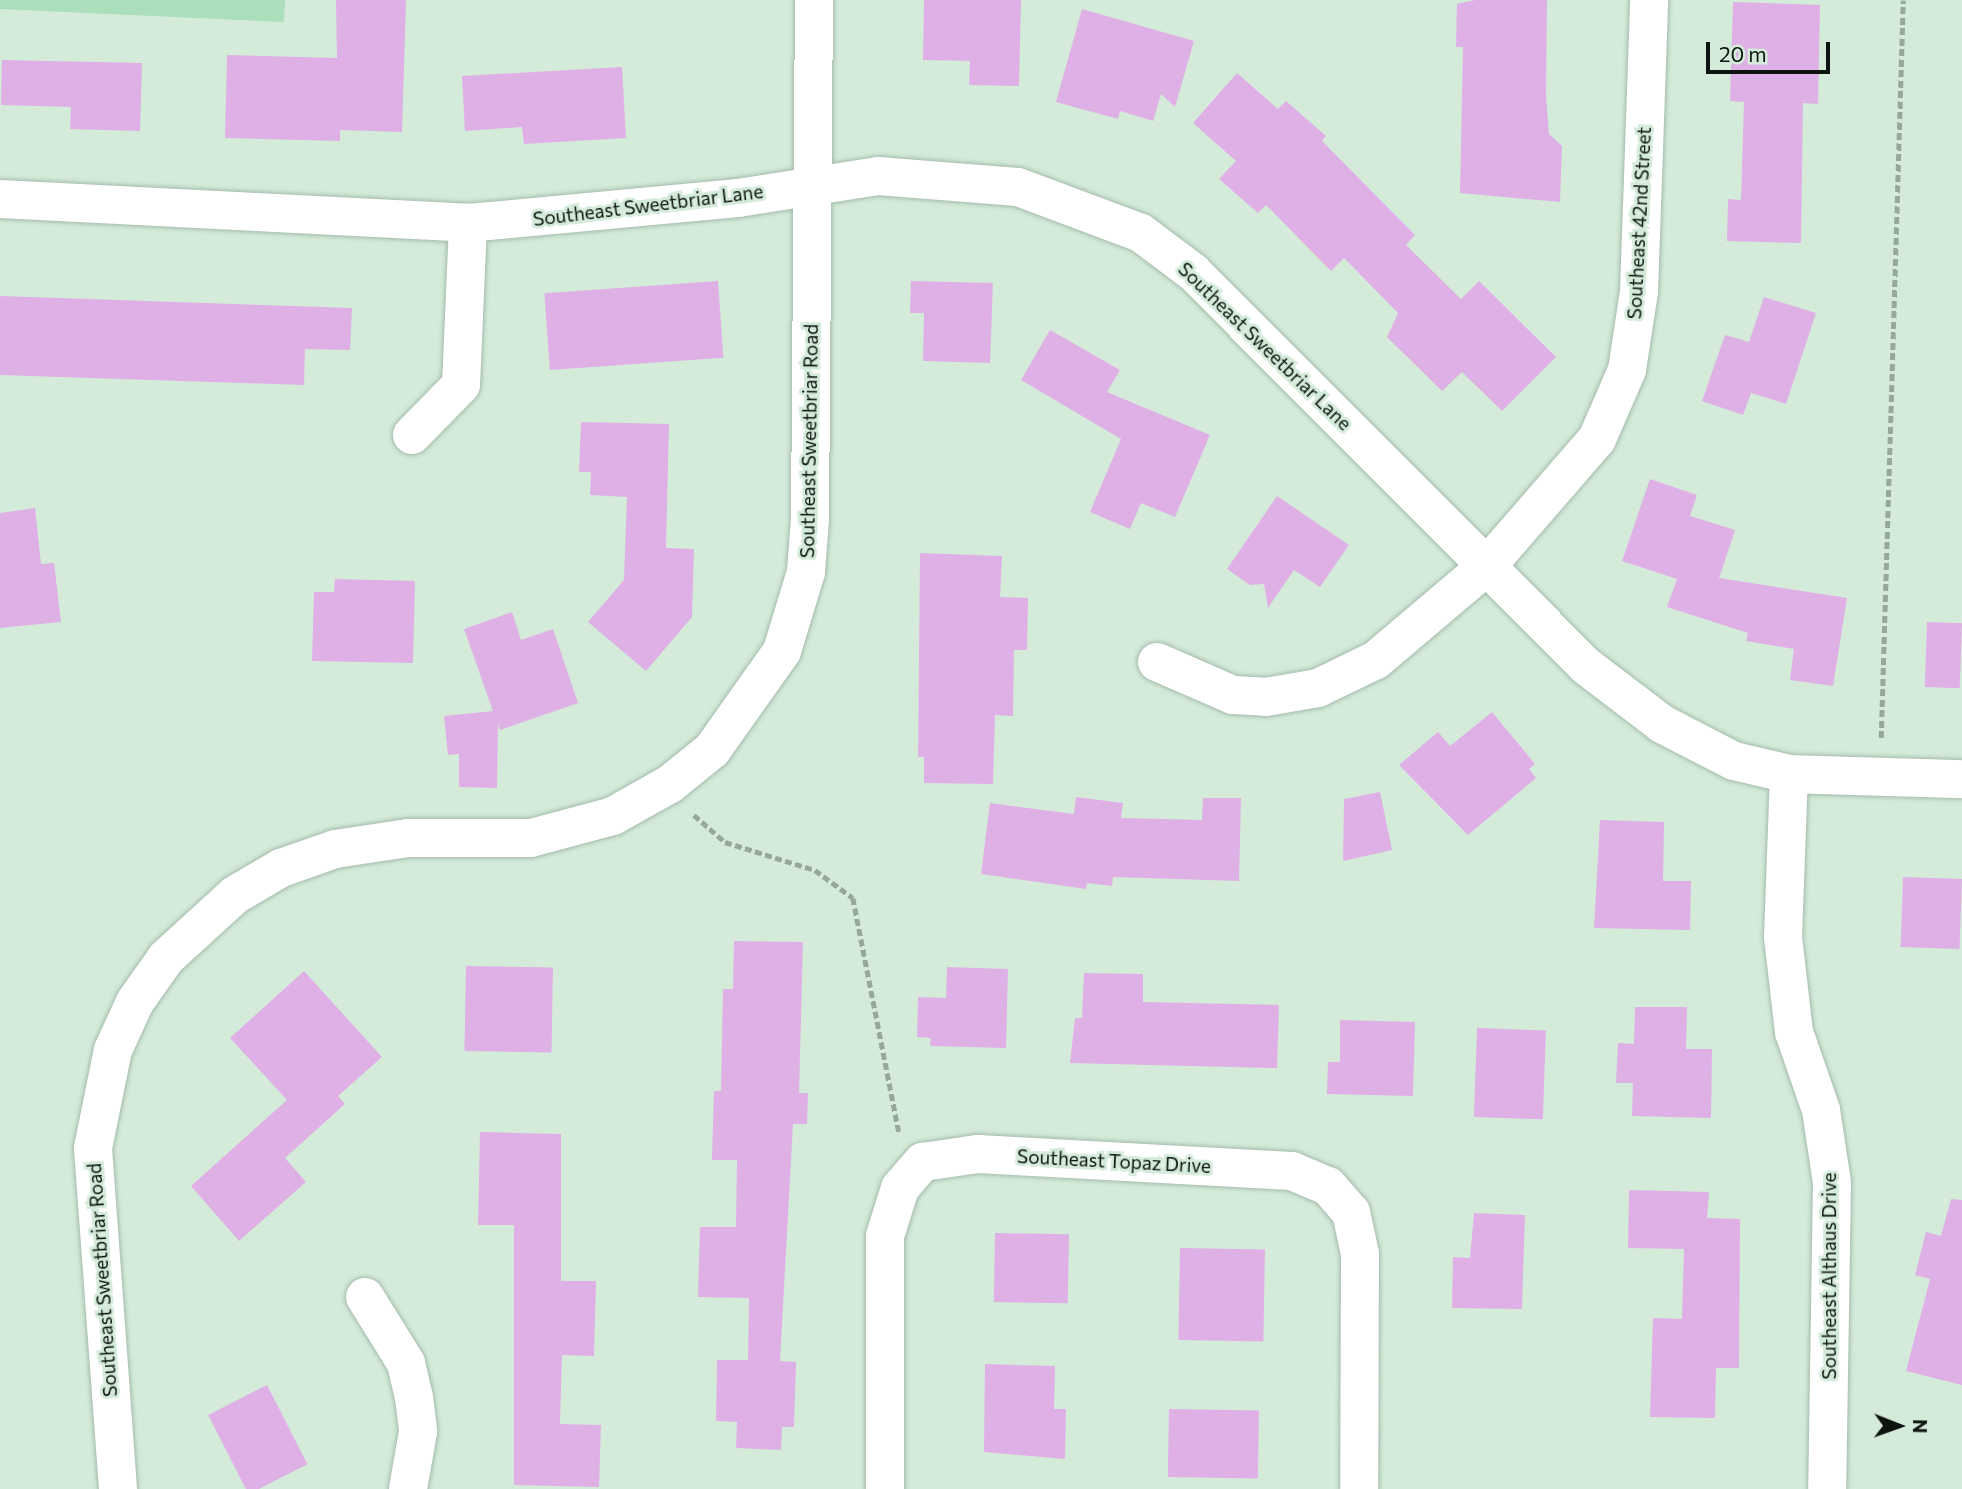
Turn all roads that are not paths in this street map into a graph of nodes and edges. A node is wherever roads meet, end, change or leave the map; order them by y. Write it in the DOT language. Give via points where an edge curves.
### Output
graph roads {
  1 [pos="814,0"];
  2 [pos="1649,0"];
  3 [pos="813,181"];
  4 [pos="0,199"];
  5 [pos="468,223"];
  6 [pos="412,435"];
  7 [pos="1486,566"];
  8 [pos="1157,662"];
  9 [pos="1789,774"];
  10 [pos="1962,779"];
  11 [pos="365,1297"];
  12 [pos="118,1489"];
  13 [pos="408,1489"];
  14 [pos="885,1489"];
  15 [pos="1359,1489"];
  16 [pos="1827,1489"];
  1 -- 3 [label="street, Southeast Sweetbriar Road"];
  2 -- 7 [label="street, Southeast 42nd Street" via="1639,292 1627,370 1597,439"];
  3 -- 5 [label="street, Southeast Sweetbriar Lane" via="725,200"];
  3 -- 7 [label="street, Southeast Sweetbriar Lane" via="878,176 1018,187 1141,233 1193,272"];
  3 -- 12 [label="street, Southeast Sweetbriar Road" via="810,519 798,610 750,705 712,750 670,784 572,831 335,849 281,868 235,895 166,958 135,1002 113,1050 93,1148"];
  4 -- 5 [label="street, Southeast Sweetbriar Lane"];
  5 -- 6 [label="street" via="461,385"];
  7 -- 8 [label="street, Southeast 42nd Street" via="1376,660 1318,688 1266,697 1233,695"];
  7 -- 9 [label="street, Southeast Sweetbriar Lane" via="1586,666 1662,724 1734,761"];
  9 -- 10 [label="street, Southeast Sweetbriar Lane"];
  9 -- 16 [label="street, Southeast Althaus Drive" via="1783,937 1794,1032 1821,1110 1832,1183"];
  11 -- 13 [label="street" via="406,1363 414,1397 418,1432"];
  14 -- 15 [label="street, Southeast Topaz Drive" via="885,1236 900,1188 923,1162 978,1154 1292,1171 1328,1186 1351,1212 1360,1254"];
}
